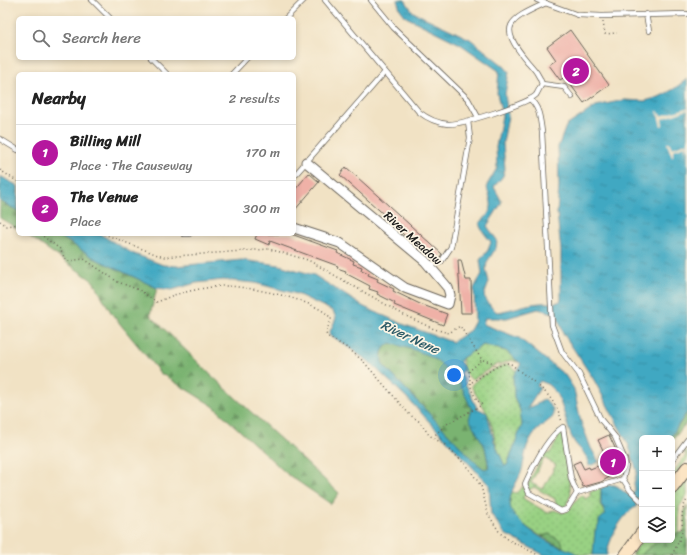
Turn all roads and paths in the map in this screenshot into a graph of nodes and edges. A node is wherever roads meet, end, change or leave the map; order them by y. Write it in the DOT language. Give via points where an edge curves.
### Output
graph roads {
  1 [pos="92,0"];
  2 [pos="304,0"];
  3 [pos="324,0"];
  4 [pos="371,0"];
  5 [pos="537,0"];
  6 [pos="546,3"];
  7 [pos="646,14"];
  8 [pos="687,14"];
  9 [pos="108,16"];
  10 [pos="288,16"];
  11 [pos="602,16"];
  12 [pos="649,31"];
  13 [pos="617,33"];
  14 [pos="153,60"];
  15 [pos="245,60"];
  16 [pos="165,72"];
  17 [pos="234,72"];
  18 [pos="385,72"];
  19 [pos="542,84"];
  20 [pos="572,97"];
  21 [pos="530,99"];
  22 [pos="478,117"];
  23 [pos="468,121"];
  24 [pos="0,139"];
  25 [pos="16,149"];
  26 [pos="306,162"];
  27 [pos="0,170"];
  28 [pos="296,174"];
  29 [pos="16,181"];
  30 [pos="0,221"];
  31 [pos="16,224"];
  32 [pos="296,229"];
  33 [pos="43,236"];
  34 [pos="109,236"];
  35 [pos="425,261"];
  36 [pos="482,360"];
  37 [pos="496,367"];
  38 [pos="472,382"];
  39 [pos="563,427"];
  40 [pos="436,439"];
  41 [pos="687,440"];
  42 [pos="675,456"];
  43 [pos="687,468"];
  44 [pos="623,479"];
  45 [pos="675,484"];
  46 [pos="577,493"];
  47 [pos="639,498"];
  48 [pos="687,500"];
  49 [pos="639,537"];
  50 [pos="538,555"];
  51 [pos="626,555"];
  52 [pos="672,555"];
  1 -- 9 [label="lane"];
  2 -- 10 [label="lane"];
  3 -- 18 [label="lane"];
  4 -- 22 [label="lane" via="394,28 468,99"];
  5 -- 6 [label="lane"];
  6 -- 11 [label="lane" via="578,15"];
  6 -- 19 [label="lane" via="516,19 509,33 514,44 540,75"];
  7 -- 8 [label="lane"];
  7 -- 11 [label="lane"];
  7 -- 12 [label="lane"];
  11 -- 13 [label="path" via="605,34"];
  14 -- 16 [label="lane"];
  15 -- 17 [label="lane"];
  18 -- 23 [label="lane" via="420,112 432,121 450,124"];
  18 -- 26 [label="lane"];
  19 -- 20 [label="lane" via="564,87"];
  19 -- 21 [label="lane" via="536,95"];
  21 -- 22 [label="lane"];
  21 -- 44 [label="lane" via="540,112 550,299 555,338 579,374 601,420 615,437 625,460"];
  22 -- 23 [label="lane"];
  23 -- 35 [label="lane" via="470,138 451,247 441,262 433,264"];
  24 -- 25 [label="lane"];
  26 -- 28 [label="lane"];
  26 -- 35 [label="street, River Meadow"];
  27 -- 29 [label="path"];
  30 -- 31 [label="path" via="8,226"];
  32 -- 35 [label="street, River Meadow" via="340,243 405,288 448,304 448,288"];
  33 -- 40 [label="path" via="55,244 68,260 84,259 118,282 139,290 157,302 173,295 223,286 253,289 292,298 317,308 331,319 327,336 349,349 364,362 410,415"];
  34 -- 36 [label="path" via="163,257 270,249 308,260 434,329 449,334 460,326"];
  36 -- 37 [label="path" via="488,360"];
  36 -- 38 [label="path" via="469,371"];
  37 -- 38 [label="path"];
  37 -- 39 [label="path" via="507,363 546,392 559,409"];
  38 -- 40 [label="path" via="470,387 476,399 482,404 445,425 436,433"];
  39 -- 46 [label="lane" via="571,479"];
  39 -- 46 [label="lane" via="554,432 529,475 525,487 529,493 562,511 567,509"];
  40 -- 50 [label="path" via="477,477 488,514 500,533"];
  41 -- 42 [label="lane"];
  43 -- 45 [label="street"];
  44 -- 46 [label="lane"];
  44 -- 47 [label="lane"];
  48 -- 52 [label="path" via="681,516 682,533"];
  49 -- 51 [label="street"];
}
